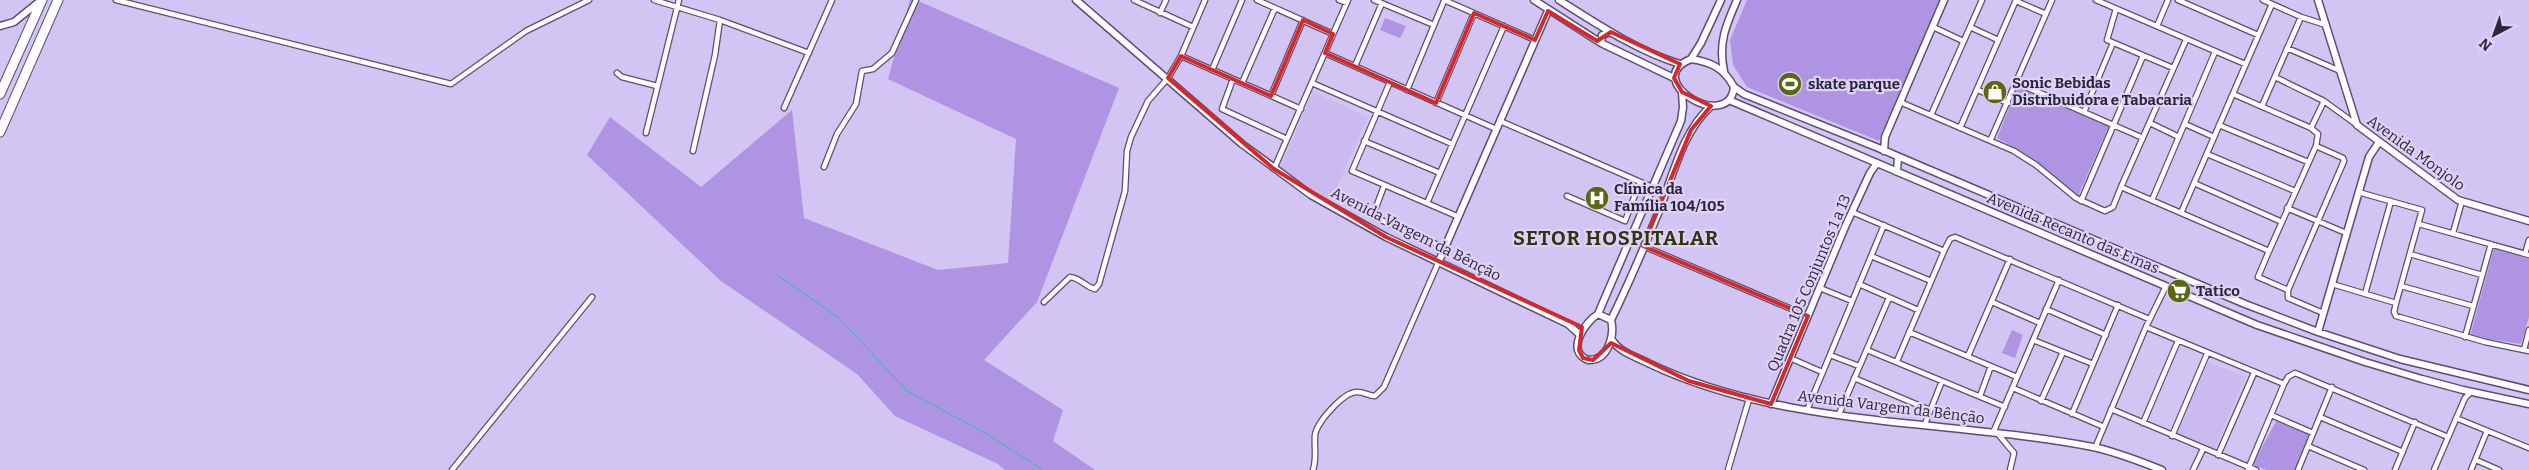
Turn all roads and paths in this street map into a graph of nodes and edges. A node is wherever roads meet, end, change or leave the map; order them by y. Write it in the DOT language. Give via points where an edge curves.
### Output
graph roads {
  1 [pos="42,0"];
  2 [pos="58,0"];
  3 [pos="116,0"];
  4 [pos="588,0"];
  5 [pos="654,0"];
  6 [pos="679,0"];
  7 [pos="832,0"];
  8 [pos="916,0"];
  9 [pos="1076,0"];
  10 [pos="1134,0"];
  11 [pos="1166,0"];
  12 [pos="1205,0"];
  13 [pos="1242,0"];
  14 [pos="1258,0"];
  15 [pos="1339,0"];
  16 [pos="1374,0"];
  17 [pos="1444,0"];
  18 [pos="1534,0"];
  19 [pos="1559,0"];
  20 [pos="1721,0"];
  21 [pos="1737,0"];
  22 [pos="1944,0"];
  23 [pos="1982,0"];
  24 [pos="2052,0"];
  25 [pos="2096,0"];
  26 [pos="2168,0"];
  27 [pos="2178,0"];
  28 [pos="2263,0"];
  29 [pos="2318,0"];
  30 [pos="2016,1"];
  31 [pos="1347,2"];
  32 [pos="1382,3"];
  33 [pos="2272,4"];
  34 [pos="677,6"];
  35 [pos="1275,8"];
  36 [pos="2116,9"];
  37 [pos="1548,11"];
  38 [pos="1160,13"];
  39 [pos="1474,13"];
  40 [pos="2046,14"];
  41 [pos="2301,17"];
  42 [pos="720,20"];
  43 [pos="1303,20"];
  44 [pos="1595,23"];
  45 [pos="1434,25"];
  46 [pos="2326,25"];
  47 [pos="0,26"];
  48 [pos="1504,26"];
  49 [pos="2157,26"];
  50 [pos="1193,27"];
  51 [pos="1933,27"];
  52 [pos="1970,27"];
  53 [pos="1611,32"];
  54 [pos="1333,34"];
  55 [pos="2258,35"];
  56 [pos="1589,36"];
  57 [pos="1535,40"];
  58 [pos="1998,40"];
  59 [pos="2186,40"];
  60 [pos="1963,41"];
  61 [pos="1601,43"];
  62 [pos="2112,43"];
  63 [pos="2287,48"];
  64 [pos="2214,52"];
  65 [pos="809,53"];
  66 [pos="1325,53"];
  67 [pos="1181,56"];
  68 [pos="2143,56"];
  69 [pos="1691,59"];
  70 [pos="1680,64"];
  71 [pos="2245,64"];
  72 [pos="1355,66"];
  73 [pos="2173,68"];
  74 [pos="1212,70"];
  75 [pos="2338,70"];
  76 [pos="1724,71"];
  77 [pos="617,73"];
  78 [pos="2275,77"];
  79 [pos="1168,78"];
  80 [pos="1674,78"];
  81 [pos="1233,79"];
  82 [pos="1390,82"];
  83 [pos="1242,83"];
  84 [pos="1312,83"];
  85 [pos="2017,83"];
  86 [pos="657,86"];
  87 [pos="1734,87"];
  88 [pos="1407,90"];
  89 [pos="1978,90"];
  90 [pos="1682,92"];
  91 [pos="0,94"];
  92 [pos="2233,94"];
  93 [pos="1271,96"];
  94 [pos="1729,100"];
  95 [pos="2324,101"];
  96 [pos="1436,102"];
  97 [pos="1900,102"];
  98 [pos="2008,103"];
  99 [pos="1711,106"];
  100 [pos="2262,106"];
  101 [pos="2349,106"];
  102 [pos="784,108"];
  103 [pos="1301,109"];
  104 [pos="1378,111"];
  105 [pos="2084,112"];
  106 [pos="2340,112"];
  107 [pos="1465,115"];
  108 [pos="1931,115"];
  109 [pos="1500,121"];
  110 [pos="2150,123"];
  111 [pos="2113,124"];
  112 [pos="2185,124"];
  113 [pos="2219,125"];
  114 [pos="2356,125"];
  115 [pos="1960,128"];
  116 [pos="2311,128"];
  117 [pos="1496,129"];
  118 [pos="0,132"];
  119 [pos="646,133"];
  120 [pos="1884,137"];
  121 [pos="2179,137"];
  122 [pos="2214,137"];
  123 [pos="2143,138"];
  124 [pos="1287,139"];
  125 [pos="1991,139"];
  126 [pos="1364,142"];
  127 [pos="2379,142"];
  128 [pos="1452,144"];
  129 [pos="2316,146"];
  130 [pos="1876,147"];
  131 [pos="693,151"];
  132 [pos="1884,151"];
  133 [pos="2206,154"];
  134 [pos="1898,157"];
  135 [pos="1874,162"];
  136 [pos="2308,162"];
  137 [pos="1913,163"];
  138 [pos="1662,166"];
  139 [pos="824,167"];
  140 [pos="1274,169"];
  141 [pos="1926,170"];
  142 [pos="1674,172"];
  143 [pos="1897,172"];
  144 [pos="1440,173"];
  145 [pos="1906,176"];
  146 [pos="1640,182"];
  147 [pos="1920,182"];
  148 [pos="2194,183"];
  149 [pos="1384,186"];
  150 [pos="1652,187"];
  151 [pos="2121,187"];
  152 [pos="2295,191"];
  153 [pos="2358,192"];
  154 [pos="1567,196"];
  155 [pos="2152,200"];
  156 [pos="2081,201"];
  157 [pos="2391,201"];
  158 [pos="2462,201"];
  159 [pos="1427,203"];
  160 [pos="1644,205"];
  161 [pos="2287,208"];
  162 [pos="1658,212"];
  163 [pos="1852,212"];
  164 [pos="2181,213"];
  165 [pos="1458,217"];
  166 [pos="2316,221"];
  167 [pos="2529,221"];
  168 [pos="2282,222"];
  169 [pos="2419,224"];
  170 [pos="1884,225"];
  171 [pos="2346,233"];
  172 [pos="2453,233"];
  173 [pos="2529,240"];
  174 [pos="2491,244"];
  175 [pos="1643,246"];
  176 [pos="1445,248"];
  177 [pos="1944,251"];
  178 [pos="2269,251"];
  179 [pos="2410,254"];
  180 [pos="2527,254"];
  181 [pos="1871,256"];
  182 [pos="2010,259"];
  183 [pos="1439,261"];
  184 [pos="2482,275"];
  185 [pos="2058,280"];
  186 [pos="1931,281"];
  187 [pos="1859,284"];
  188 [pos="2332,284"];
  189 [pos="2166,286"];
  190 [pos="2401,286"];
  191 [pos="1820,288"];
  192 [pos="2288,290"];
  193 [pos="2364,294"];
  194 [pos="2224,295"];
  195 [pos="592,297"];
  196 [pos="1888,298"];
  197 [pos="1852,301"];
  198 [pos="1044,302"];
  199 [pos="1992,302"];
  200 [pos="2396,303"];
  201 [pos="2118,304"];
  202 [pos="2245,304"];
  203 [pos="2473,306"];
  204 [pos="2046,309"];
  205 [pos="2220,309"];
  206 [pos="1918,310"];
  207 [pos="2324,313"];
  208 [pos="1598,314"];
  209 [pos="1808,316"];
  210 [pos="2237,317"];
  211 [pos="2149,318"];
  212 [pos="1611,320"];
  213 [pos="2040,323"];
  214 [pos="1568,324"];
  215 [pos="2146,326"];
  216 [pos="1583,327"];
  217 [pos="2529,330"];
  218 [pos="1909,332"];
  219 [pos="2318,332"];
  220 [pos="1580,335"];
  221 [pos="2106,335"];
  222 [pos="2465,337"];
  223 [pos="1611,338"];
  224 [pos="2033,340"];
  225 [pos="2178,340"];
  226 [pos="1866,350"];
  227 [pos="2526,350"];
  228 [pos="1622,351"];
  229 [pos="1605,352"];
  230 [pos="2064,352"];
  231 [pos="2207,354"];
  232 [pos="1830,355"];
  233 [pos="1968,356"];
  234 [pos="1790,358"];
  235 [pos="2405,360"];
  236 [pos="1897,361"];
  237 [pos="2093,364"];
  238 [pos="1859,366"];
  239 [pos="1991,366"];
  240 [pos="2436,368"];
  241 [pos="2398,371"];
  242 [pos="1822,372"];
  243 [pos="2254,373"];
  244 [pos="2017,377"];
  245 [pos="1854,378"];
  246 [pos="1942,381"];
  247 [pos="2434,382"];
  248 [pos="2284,384"];
  249 [pos="2332,387"];
  250 [pos="2012,388"];
  251 [pos="2463,390"];
  252 [pos="2529,390"];
  253 [pos="2471,392"];
  254 [pos="1980,396"];
  255 [pos="2465,398"];
  256 [pos="1748,400"];
  257 [pos="2041,401"];
  258 [pos="1771,404"];
  259 [pos="2529,404"];
  260 [pos="2004,408"];
  261 [pos="2111,409"];
  262 [pos="1806,410"];
  263 [pos="1930,410"];
  264 [pos="1839,414"];
  265 [pos="2072,414"];
  266 [pos="2271,415"];
  267 [pos="2320,417"];
  268 [pos="2456,418"];
  269 [pos="2415,422"];
  270 [pos="2143,423"];
  271 [pos="1925,424"];
  272 [pos="2104,427"];
  273 [pos="2487,431"];
  274 [pos="1995,433"];
  275 [pos="2313,433"];
  276 [pos="2172,436"];
  277 [pos="2448,437"];
  278 [pos="2308,446"];
  279 [pos="2095,448"];
  280 [pos="2529,448"];
  281 [pos="2203,449"];
  282 [pos="2403,452"];
  283 [pos="2218,455"];
  284 [pos="2476,460"];
  285 [pos="2248,468"];
  286 [pos="452,470"];
  287 [pos="1313,470"];
  288 [pos="1728,470"];
  289 [pos="2010,470"];
  290 [pos="2162,470"];
  291 [pos="2193,470"];
  292 [pos="2256,470"];
  293 [pos="2298,470"];
  294 [pos="2364,470"];
  295 [pos="2395,470"];
  296 [pos="2434,470"];
  297 [pos="2471,470"];
  298 [pos="2499,470"];
  1 -- 47 [label="street" via="14,22"];
  1 -- 91 [label="highway"];
  2 -- 118 [label="highway"];
  3 -- 4 [label="street" via="451,84 526,31"];
  5 -- 34 [label="street"];
  6 -- 34 [label="street"];
  7 -- 65 [label="street"];
  8 -- 139 [label="street" via="892,54 874,69 862,71 856,104 837,134"];
  9 -- 79 [label="street, Avenida Vargem da Bênção"];
  10 -- 38 [label="street"];
  11 -- 38 [label="street"];
  12 -- 50 [label="street"];
  13 -- 74 [label="street"];
  14 -- 35 [label="street"];
  15 -- 31 [label="street"];
  16 -- 32 [label="street"];
  17 -- 39 [label="street"];
  17 -- 45 [label="street"];
  18 -- 37 [label="street"];
  19 -- 44 [label="street"];
  20 -- 69 [label="street" via="1702,43"];
  21 -- 76 [label="street" via="1724,30 1721,47"];
  22 -- 51 [label="street"];
  23 -- 52 [label="street"];
  24 -- 40 [label="street"];
  25 -- 36 [label="street"];
  26 -- 49 [label="street"];
  27 -- 55 [label="street"];
  28 -- 33 [label="street"];
  29 -- 46 [label="street, Avenida Monjolo"];
  30 -- 40 [label="street"];
  30 -- 58 [label="street"];
  31 -- 54 [label="street"];
  32 -- 45 [label="street"];
  32 -- 72 [label="street"];
  33 -- 41 [label="street"];
  33 -- 55 [label="street"];
  34 -- 42 [label="street"];
  34 -- 86 [label="street"];
  35 -- 43 [label="street"];
  35 -- 83 [label="street"];
  36 -- 49 [label="street"];
  36 -- 62 [label="street" via="2106,38"];
  37 -- 56 [label="street"];
  37 -- 57 [label="street"];
  38 -- 50 [label="street"];
  39 -- 48 [label="street"];
  39 -- 96 [label="street"];
  40 -- 85 [label="street"];
  41 -- 46 [label="street"];
  41 -- 63 [label="street"];
  42 -- 65 [label="street"];
  42 -- 131 [label="street"];
  43 -- 54 [label="street"];
  43 -- 93 [label="street"];
  44 -- 53 [label="street"];
  44 -- 56 [label="street" via="1596,30"];
  45 -- 88 [label="street"];
  46 -- 75 [label="street, Avenida Monjolo"];
  48 -- 57 [label="street"];
  48 -- 107 [label="street"];
  49 -- 59 [label="street"];
  50 -- 67 [label="street"];
  51 -- 60 [label="street"];
  51 -- 97 [label="street"];
  52 -- 58 [label="street"];
  52 -- 60 [label="street"];
  53 -- 61 [label="street" via="1601,36"];
  53 -- 70 [label="street"];
  54 -- 66 [label="street"];
  55 -- 71 [label="street"];
  56 -- 61 [label="street"];
  57 -- 109 [label="street"];
  58 -- 89 [label="street"];
  59 -- 64 [label="street"];
  59 -- 73 [label="street"];
  60 -- 108 [label="street"];
  61 -- 80 [label="street"];
  62 -- 68 [label="street"];
  62 -- 105 [label="street"];
  63 -- 75 [label="street"];
  63 -- 78 [label="street"];
  64 -- 71 [label="street"];
  64 -- 112 [label="street"];
  65 -- 102 [label="street"];
  66 -- 72 [label="street"];
  66 -- 84 [label="street"];
  67 -- 74 [label="street"];
  67 -- 79 [label="street"];
  68 -- 73 [label="street"];
  68 -- 111 [label="street"];
  69 -- 70 [label="street"];
  69 -- 76 [label="street" via="1707,62"];
  70 -- 80 [label="street"];
  71 -- 92 [label="street"];
  72 -- 82 [label="street"];
  73 -- 110 [label="street"];
  74 -- 81 [label="street"];
  75 -- 101 [label="street, Avenida Monjolo"];
  76 -- 87 [label="street"];
  77 -- 86 [label="street"];
  78 -- 95 [label="street"];
  78 -- 100 [label="street"];
  79 -- 140 [label="street, Avenida Vargem da Bênção"];
  79 -- 198 [label="street" via="1148,101 1131,137 1125,191 1099,284 1095,289 1078,278 1070,277"];
  80 -- 90 [label="street"];
  81 -- 83 [label="street"];
  81 -- 124 [label="street" via="1222,109"];
  82 -- 88 [label="street"];
  82 -- 104 [label="street"];
  83 -- 93 [label="street"];
  84 -- 103 [label="street"];
  84 -- 104 [label="street"];
  85 -- 98 [label="street"];
  85 -- 105 [label="street"];
  86 -- 119 [label="street"];
  87 -- 94 [label="street"];
  87 -- 130 [label="street, Avenida Recanto das Emas" via="1744,94"];
  88 -- 96 [label="street"];
  89 -- 98 [label="street"];
  89 -- 115 [label="street"];
  90 -- 99 [label="street"];
  90 -- 138 [label="street" via="1680,121"];
  92 -- 100 [label="street"];
  92 -- 113 [label="street"];
  93 -- 103 [label="street"];
  94 -- 99 [label="street"];
  94 -- 135 [label="street, Avenida Recanto das Emas"];
  95 -- 106 [label="street"];
  95 -- 116 [label="street"];
  96 -- 107 [label="street"];
  97 -- 108 [label="street"];
  97 -- 120 [label="street"];
  98 -- 125 [label="street"];
  99 -- 142 [label="street" via="1695,123"];
  100 -- 116 [label="street"];
  101 -- 106 [label="street"];
  101 -- 114 [label="street, Avenida Monjolo"];
  103 -- 124 [label="street"];
  104 -- 126 [label="street"];
  104 -- 128 [label="street"];
  105 -- 111 [label="street"];
  106 -- 114 [label="street"];
  107 -- 117 [label="street"];
  107 -- 128 [label="street"];
  108 -- 115 [label="street"];
  109 -- 117 [label="street"];
  109 -- 146 [label="street"];
  110 -- 121 [label="street"];
  110 -- 123 [label="street"];
  111 -- 123 [label="street"];
  111 -- 156 [label="street"];
  112 -- 121 [label="street"];
  112 -- 122 [label="street"];
  113 -- 122 [label="street"];
  113 -- 136 [label="street"];
  114 -- 127 [label="street, Avenida Monjolo"];
  115 -- 125 [label="street"];
  116 -- 129 [label="street" via="2318,134"];
  117 -- 165 [label="street"];
  120 -- 130 [label="street"];
  120 -- 132 [label="street"];
  121 -- 155 [label="street"];
  122 -- 133 [label="street"];
  123 -- 151 [label="street"];
  124 -- 140 [label="street"];
  125 -- 156 [label="street" via="2023,156"];
  126 -- 144 [label="street"];
  126 -- 149 [label="street" via="1352,170"];
  127 -- 153 [label="street" via="2369,157"];
  127 -- 158 [label="street, Avenida Monjolo"];
  128 -- 144 [label="street"];
  129 -- 136 [label="street"];
  129 -- 166 [label="street" via="2344,160"];
  130 -- 132 [label="street, Avenida Recanto das Emas"];
  132 -- 134 [label="street, Avenida Recanto das Emas"];
  133 -- 148 [label="street"];
  133 -- 152 [label="street"];
  134 -- 137 [label="street, Avenida Recanto das Emas"];
  134 -- 143 [label="street"];
  135 -- 143 [label="street, Avenida Recanto das Emas"];
  135 -- 163 [label="street, Quadra 105 Conjuntos 1 a 13"];
  136 -- 152 [label="street"];
  137 -- 141 [label="street, Avenida Recanto das Emas"];
  137 -- 145 [label="street" via="1914,173"];
  138 -- 142 [label="street" via="1668,166"];
  138 -- 150 [label="street"];
  140 -- 183 [label="street, Avenida Vargem da Bênção" via="1348,216"];
  141 -- 147 [label="street" via="1919,176"];
  141 -- 194 [label="street, Avenida Recanto das Emas"];
  142 -- 162 [label="street"];
  143 -- 145 [label="street, Avenida Recanto das Emas"];
  144 -- 159 [label="street"];
  145 -- 147 [label="street, Avenida Recanto das Emas"];
  146 -- 150 [label="street"];
  146 -- 154 [label="street" via="1625,221"];
  147 -- 189 [label="street, Avenida Recanto das Emas"];
  148 -- 164 [label="street"];
  148 -- 168 [label="street"];
  149 -- 159 [label="street"];
  149 -- 176 [label="street" via="1374,217"];
  150 -- 160 [label="street"];
  151 -- 155 [label="street"];
  151 -- 156 [label="street" via="2113,207 2107,211"];
  152 -- 161 [label="street"];
  153 -- 157 [label="street"];
  153 -- 171 [label="street"];
  155 -- 164 [label="street"];
  157 -- 169 [label="street" via="2422,210"];
  157 -- 193 [label="street"];
  158 -- 167 [label="street, Avenida Monjolo"];
  158 -- 172 [label="street"];
  159 -- 165 [label="street"];
  160 -- 162 [label="street" via="1648,210"];
  160 -- 208 [label="street"];
  161 -- 166 [label="street"];
  161 -- 168 [label="street"];
  162 -- 175 [label="street"];
  163 -- 170 [label="street"];
  163 -- 191 [label="street, Quadra 105 Conjuntos 1 a 13"];
  164 -- 178 [label="street"];
  165 -- 176 [label="street"];
  166 -- 171 [label="street"];
  166 -- 192 [label="street"];
  168 -- 178 [label="street"];
  169 -- 172 [label="street"];
  169 -- 179 [label="street"];
  170 -- 177 [label="street"];
  170 -- 181 [label="street"];
  171 -- 188 [label="street"];
  172 -- 174 [label="street"];
  173 -- 180 [label="street"];
  174 -- 180 [label="street"];
  174 -- 184 [label="street"];
  175 -- 209 [label="street"];
  175 -- 212 [label="street"];
  176 -- 183 [label="street"];
  177 -- 182 [label="street" via="1950,239 1958,237"];
  177 -- 186 [label="street"];
  178 -- 192 [label="street" via="2258,277"];
  179 -- 184 [label="street"];
  179 -- 190 [label="street"];
  181 -- 186 [label="street"];
  181 -- 187 [label="street"];
  182 -- 185 [label="street"];
  182 -- 199 [label="street"];
  183 -- 214 [label="street, Avenida Vargem da Bênção"];
  183 -- 287 [label="street" via="1380,394 1352,392 1321,422 1315,435 1317,454"];
  184 -- 203 [label="street"];
  185 -- 201 [label="street"];
  185 -- 204 [label="street"];
  186 -- 206 [label="street"];
  187 -- 196 [label="street"];
  187 -- 197 [label="street"];
  188 -- 193 [label="street"];
  188 -- 207 [label="street"];
  189 -- 205 [label="street, Avenida Recanto das Emas"];
  189 -- 211 [label="street"];
  190 -- 200 [label="street"];
  190 -- 203 [label="street"];
  191 -- 197 [label="street"];
  191 -- 209 [label="street, Quadra 105 Conjuntos 1 a 13"];
  192 -- 207 [label="street" via="2288,298"];
  193 -- 200 [label="street"];
  194 -- 202 [label="street, Avenida Recanto das Emas"];
  194 -- 205 [label="street" via="2229,302"];
  195 -- 286 [label="street"];
  196 -- 206 [label="street"];
  196 -- 226 [label="street"];
  197 -- 232 [label="street"];
  199 -- 213 [label="street"];
  199 -- 233 [label="street"];
  200 -- 222 [label="street" via="2396,316"];
  201 -- 211 [label="street"];
  201 -- 221 [label="street"];
  202 -- 210 [label="street" via="2236,306 2234,312"];
  202 -- 219 [label="street, Avenida Recanto das Emas"];
  203 -- 222 [label="street"];
  204 -- 213 [label="street"];
  204 -- 221 [label="street"];
  205 -- 210 [label="street, Avenida Recanto das Emas"];
  206 -- 218 [label="street"];
  207 -- 219 [label="street"];
  208 -- 212 [label="street"];
  208 -- 216 [label="street"];
  209 -- 234 [label="street, Quadra 105 Conjuntos 1 a 13"];
  210 -- 241 [label="street, Avenida Recanto das Emas"];
  211 -- 215 [label="street"];
  212 -- 223 [label="street"];
  213 -- 224 [label="street"];
  214 -- 216 [label="street, Avenida Vargem da Bênção"];
  214 -- 220 [label="street, Avenida Vargem da Bênção"];
  215 -- 225 [label="street"];
  215 -- 261 [label="street"];
  216 -- 220 [label="street"];
  217 -- 227 [label="street"];
  218 -- 233 [label="street"];
  218 -- 236 [label="street"];
  219 -- 235 [label="street, Avenida Recanto das Emas"];
  220 -- 229 [label="street" via="1579,350 1583,358 1593,360"];
  221 -- 237 [label="street"];
  222 -- 227 [label="street"];
  223 -- 228 [label="street, Avenida Vargem da Bênção"];
  223 -- 229 [label="street"];
  224 -- 230 [label="street"];
  224 -- 244 [label="street"];
  225 -- 231 [label="street"];
  225 -- 270 [label="street"];
  226 -- 236 [label="street"];
  226 -- 238 [label="street"];
  228 -- 229 [label="street, Avenida Vargem da Bênção"];
  228 -- 256 [label="street, Avenida Vargem da Bênção" via="1689,381"];
  230 -- 237 [label="street"];
  230 -- 257 [label="street"];
  231 -- 243 [label="street"];
  231 -- 276 [label="street"];
  232 -- 238 [label="street"];
  232 -- 242 [label="street"];
  233 -- 239 [label="street"];
  234 -- 242 [label="street"];
  234 -- 258 [label="street, Quadra 105 Conjuntos 1 a 13"];
  235 -- 240 [label="street, Avenida Recanto das Emas"];
  235 -- 241 [label="street" via="2404,367"];
  236 -- 246 [label="street"];
  237 -- 265 [label="street"];
  238 -- 245 [label="street"];
  239 -- 244 [label="street"];
  239 -- 254 [label="street"];
  240 -- 247 [label="street" via="2431,373"];
  240 -- 252 [label="street, Avenida Recanto das Emas"];
  241 -- 247 [label="street, Avenida Recanto das Emas"];
  242 -- 262 [label="street"];
  243 -- 248 [label="street"];
  243 -- 283 [label="street"];
  244 -- 250 [label="street"];
  245 -- 263 [label="street"];
  245 -- 264 [label="street"];
  246 -- 254 [label="street"];
  246 -- 263 [label="street"];
  247 -- 251 [label="street, Avenida Recanto das Emas"];
  248 -- 249 [label="street" via="2291,374 2299,373"];
  248 -- 266 [label="street"];
  249 -- 267 [label="street"];
  249 -- 269 [label="street"];
  250 -- 257 [label="street"];
  250 -- 260 [label="street"];
  251 -- 253 [label="street, Avenida Recanto das Emas"];
  251 -- 255 [label="street"];
  253 -- 255 [label="street"];
  253 -- 259 [label="street, Avenida Recanto das Emas"];
  254 -- 260 [label="street"];
  255 -- 268 [label="street"];
  256 -- 258 [label="street, Avenida Vargem da Bênção"];
  256 -- 288 [label="street"];
  257 -- 265 [label="street"];
  258 -- 262 [label="street, Avenida Vargem da Bênção"];
  260 -- 274 [label="street"];
  261 -- 270 [label="street"];
  261 -- 272 [label="street"];
  262 -- 264 [label="street, Avenida Vargem da Bênção"];
  263 -- 271 [label="street"];
  264 -- 271 [label="street, Avenida Vargem da Bênção"];
  265 -- 272 [label="street"];
  266 -- 275 [label="street"];
  266 -- 285 [label="street"];
  267 -- 275 [label="street"];
  267 -- 282 [label="street"];
  268 -- 273 [label="street"];
  268 -- 277 [label="street"];
  269 -- 277 [label="street"];
  269 -- 282 [label="street"];
  270 -- 276 [label="street"];
  271 -- 274 [label="street, Avenida Vargem da Bênção"];
  272 -- 279 [label="street"];
  273 -- 280 [label="street"];
  273 -- 284 [label="street"];
  274 -- 279 [label="street, Avenida Vargem da Bênção"];
  274 -- 289 [label="street" via="2014,453"];
  275 -- 278 [label="street"];
  276 -- 281 [label="street"];
  277 -- 296 [label="street"];
  278 -- 293 [label="street"];
  278 -- 294 [label="street"];
  279 -- 290 [label="street, Avenida Vargem da Bênção"];
  281 -- 283 [label="street"];
  281 -- 291 [label="street"];
  282 -- 295 [label="street"];
  283 -- 285 [label="street"];
  284 -- 297 [label="street"];
  284 -- 298 [label="street"];
  285 -- 292 [label="street"];
}
